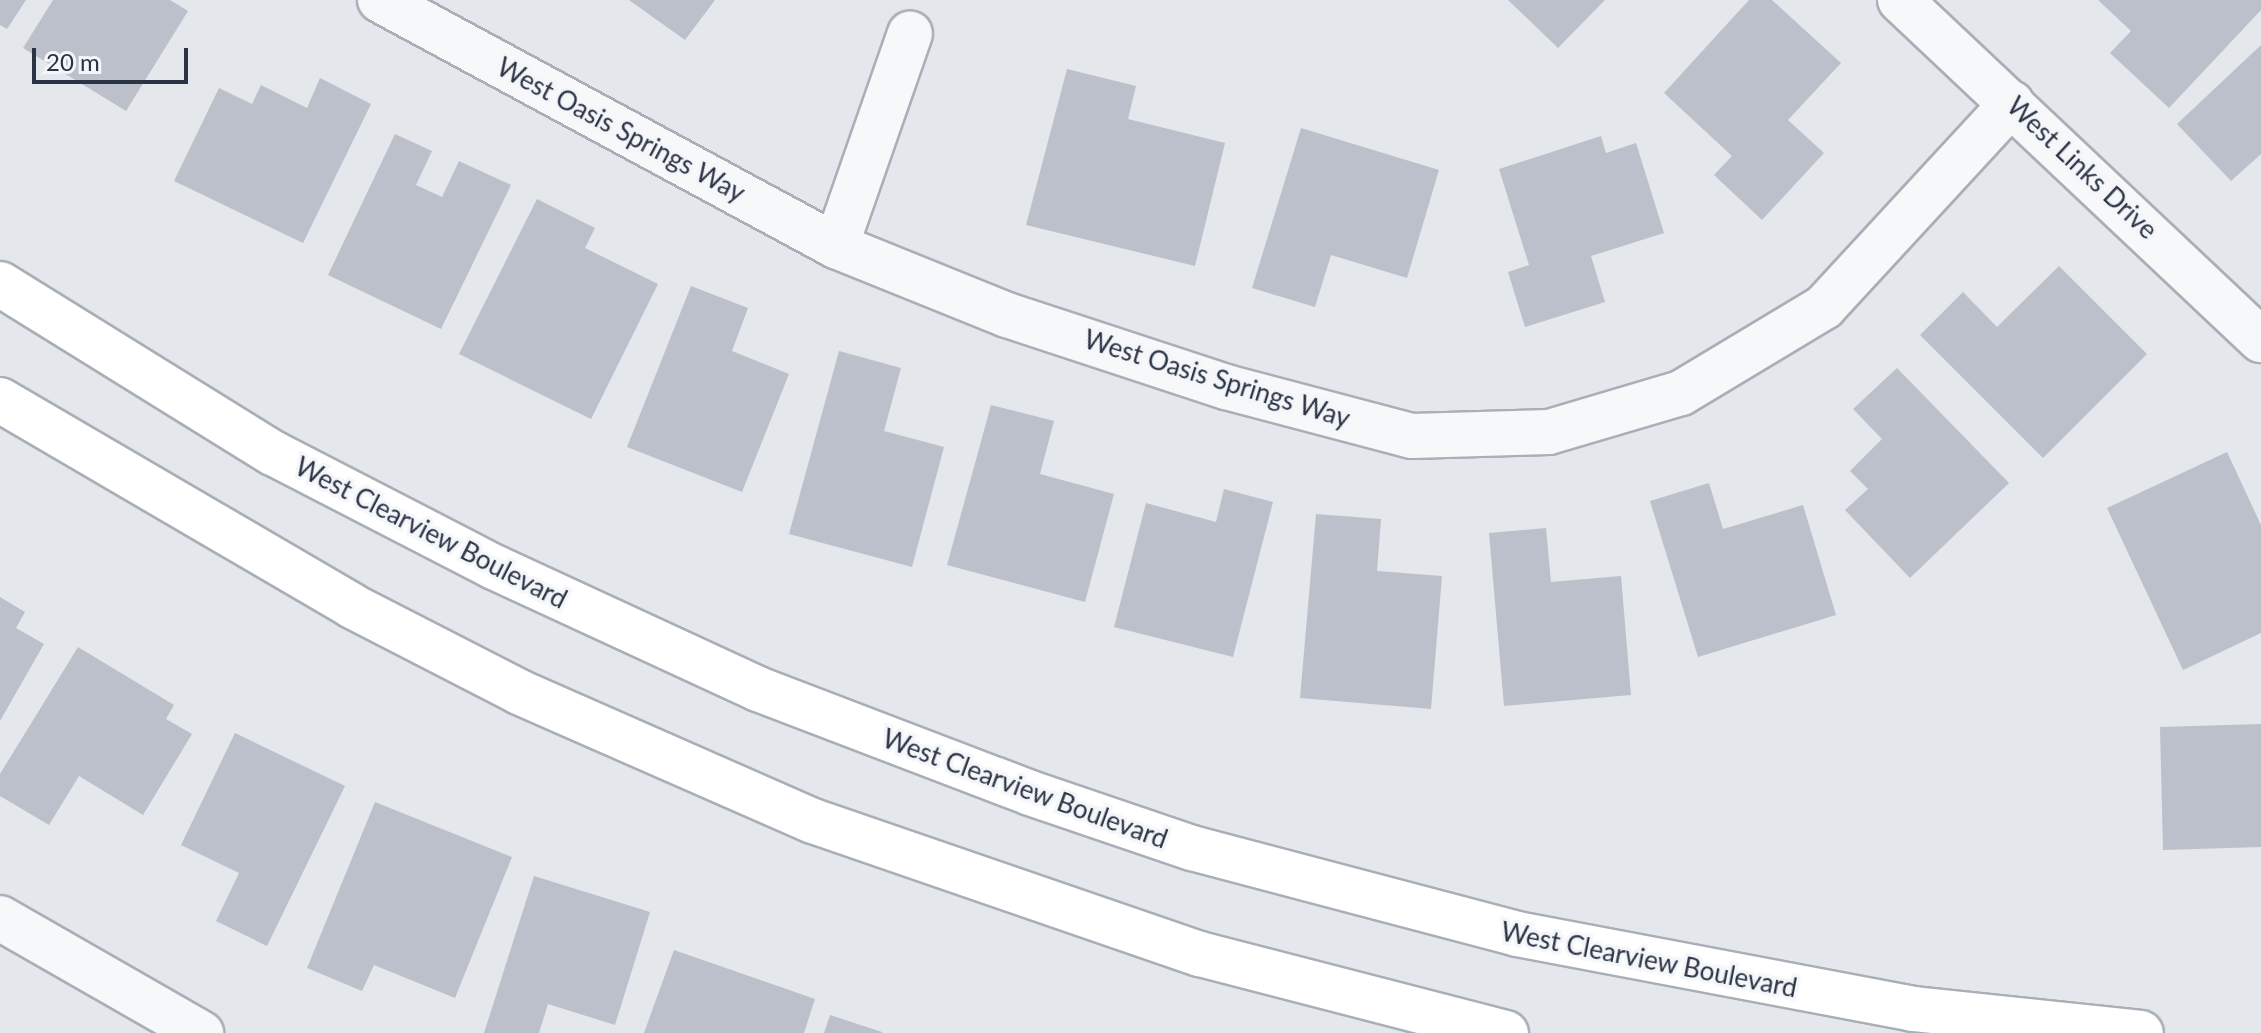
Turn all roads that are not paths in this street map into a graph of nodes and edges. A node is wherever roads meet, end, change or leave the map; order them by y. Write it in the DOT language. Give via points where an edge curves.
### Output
graph roads {
  1 [pos="380,0"];
  2 [pos="1900,0"];
  3 [pos="910,33"];
  4 [pos="2012,103"];
  5 [pos="836,246"];
  6 [pos="5,298"];
  7 [pos="2261,340"];
  8 [pos="0,400"];
  9 [pos="0,918"];
  10 [pos="201,1033"];
  11 [pos="1506,1033"];
  12 [pos="2141,1033"];
  1 -- 5 [label="street, West Oasis Springs Way"];
  2 -- 4 [label="street, West Links Drive"];
  3 -- 5 [label="street"];
  4 -- 5 [label="street, West Oasis Springs Way" via="1824,307 1681,393 1549,432 1412,436 1226,387 1007,315"];
  4 -- 7 [label="street, West Links Drive"];
  6 -- 12 [label="street, West Clearview Boulevard" via="273,453 494,567 758,689 1030,793 1192,848 1517,934 1913,1009"];
  8 -- 11 [label="street" via="366,614 519,692 813,821 1200,954"];
  9 -- 10 [label="street"];
}
